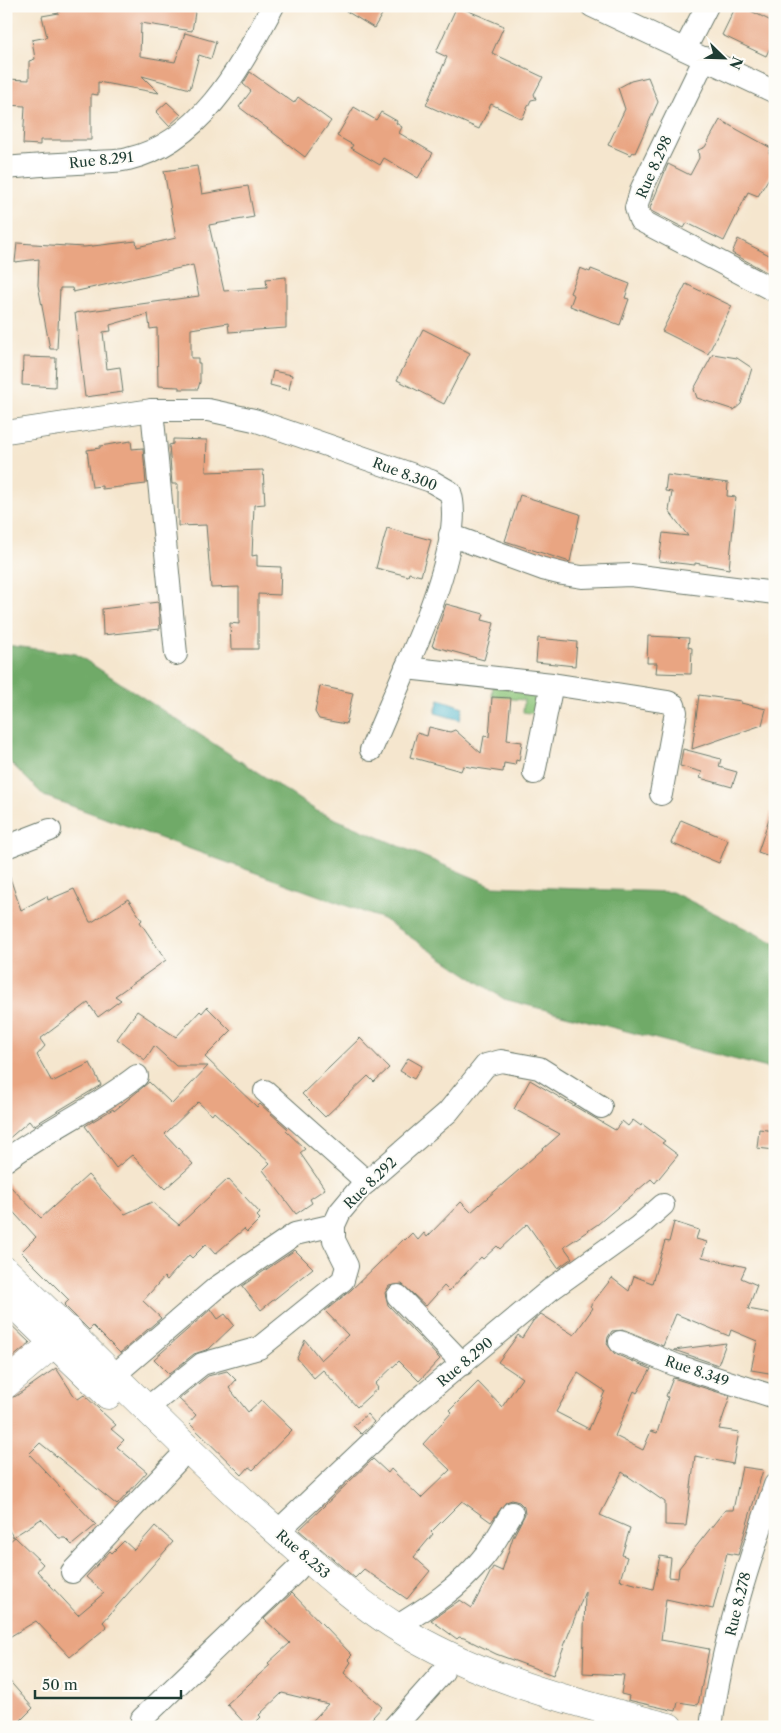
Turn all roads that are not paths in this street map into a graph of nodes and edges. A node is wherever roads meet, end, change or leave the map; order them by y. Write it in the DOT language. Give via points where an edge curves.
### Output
graph roads {
  1 [pos="273,6"];
  2 [pos="592,6"];
  3 [pos="707,6"];
  4 [pos="695,54"];
  5 [pos="775,92"];
  6 [pos="6,168"];
  7 [pos="775,291"];
  8 [pos="152,410"];
  9 [pos="6,432"];
  10 [pos="450,535"];
  11 [pos="775,593"];
  12 [pos="176,654"];
  13 [pos="406,668"];
  14 [pos="552,684"];
  15 [pos="371,750"];
  16 [pos="534,773"];
  17 [pos="662,794"];
  18 [pos="50,830"];
  19 [pos="6,848"];
  20 [pos="137,1076"];
  21 [pos="265,1091"];
  22 [pos="601,1107"];
  23 [pos="6,1160"];
  24 [pos="368,1182"];
  25 [pos="663,1205"];
  26 [pos="334,1225"];
  27 [pos="6,1271"];
  28 [pos="398,1296"];
  29 [pos="6,1297"];
  30 [pos="62,1337"];
  31 [pos="620,1342"];
  32 [pos="463,1364"];
  33 [pos="114,1376"];
  34 [pos="6,1384"];
  35 [pos="775,1397"];
  36 [pos="147,1408"];
  37 [pos="177,1461"];
  38 [pos="775,1485"];
  39 [pos="512,1513"];
  40 [pos="277,1532"];
  41 [pos="298,1570"];
  42 [pos="72,1572"];
  43 [pos="396,1627"];
  44 [pos="443,1672"];
  45 [pos="142,1719"];
  46 [pos="394,1727"];
  47 [pos="620,1727"];
  48 [pos="669,1727"];
  49 [pos="711,1727"];
  1 -- 6 [label="street, Rue 8.291" via="217,98 175,139 127,160"];
  2 -- 4 [label="street"];
  3 -- 4 [label="street, Rue 8.298"];
  4 -- 5 [label="street"];
  4 -- 7 [label="street, Rue 8.298" via="642,188 636,208 640,220"];
  8 -- 9 [label="street, Rue 8.300"];
  8 -- 10 [label="street, Rue 8.300" via="208,410 254,420 431,481 450,492 454,504"];
  8 -- 12 [label="street"];
  10 -- 11 [label="street" via="564,574 582,577 631,575"];
  10 -- 13 [label="street, Rue 8.300" via="440,582"];
  13 -- 14 [label="street"];
  13 -- 15 [label="street, Rue 8.300"];
  14 -- 16 [label="street"];
  14 -- 17 [label="street" via="631,695 674,705 676,712"];
  18 -- 19 [label="street"];
  20 -- 23 [label="street" via="111,1096"];
  21 -- 24 [label="street"];
  22 -- 24 [label="street, Rue 8.292" via="539,1068 501,1061 486,1065 448,1112"];
  24 -- 26 [label="street, Rue 8.292" via="340,1212"];
  25 -- 32 [label="street, Rue 8.290" via="638,1227 550,1290"];
  26 -- 33 [label="street" via="294,1234 216,1288"];
  26 -- 36 [label="street" via="334,1240 347,1266 343,1280 259,1348 202,1364"];
  27 -- 30 [label="main road, Rue 8.253"];
  28 -- 32 [label="street"];
  29 -- 30 [label="main road, Rue 8.253"];
  30 -- 33 [label="main road, Rue 8.253"];
  30 -- 34 [label="main road"];
  30 -- 37 [label="main road, Rue 8.253"];
  31 -- 35 [label="street, Rue 8.349" via="678,1366"];
  32 -- 40 [label="street, Rue 8.290" via="408,1408"];
  33 -- 36 [label="main road, Rue 8.253"];
  36 -- 40 [label="main road, Rue 8.253"];
  37 -- 41 [label="main road, Rue 8.253" via="247,1528"];
  37 -- 42 [label="street"];
  38 -- 49 [label="street, Rue 8.278" via="722,1662"];
  39 -- 43 [label="street" via="482,1559 460,1582"];
  40 -- 43 [label="main road, Rue 8.253"];
  41 -- 44 [label="main road, Rue 8.253" via="360,1621"];
  41 -- 45 [label="street"];
  43 -- 48 [label="main road, Rue 8.253" via="455,1658 508,1680"];
  44 -- 46 [label="street"];
  44 -- 47 [label="main road, Rue 8.253" via="536,1704"];
}
